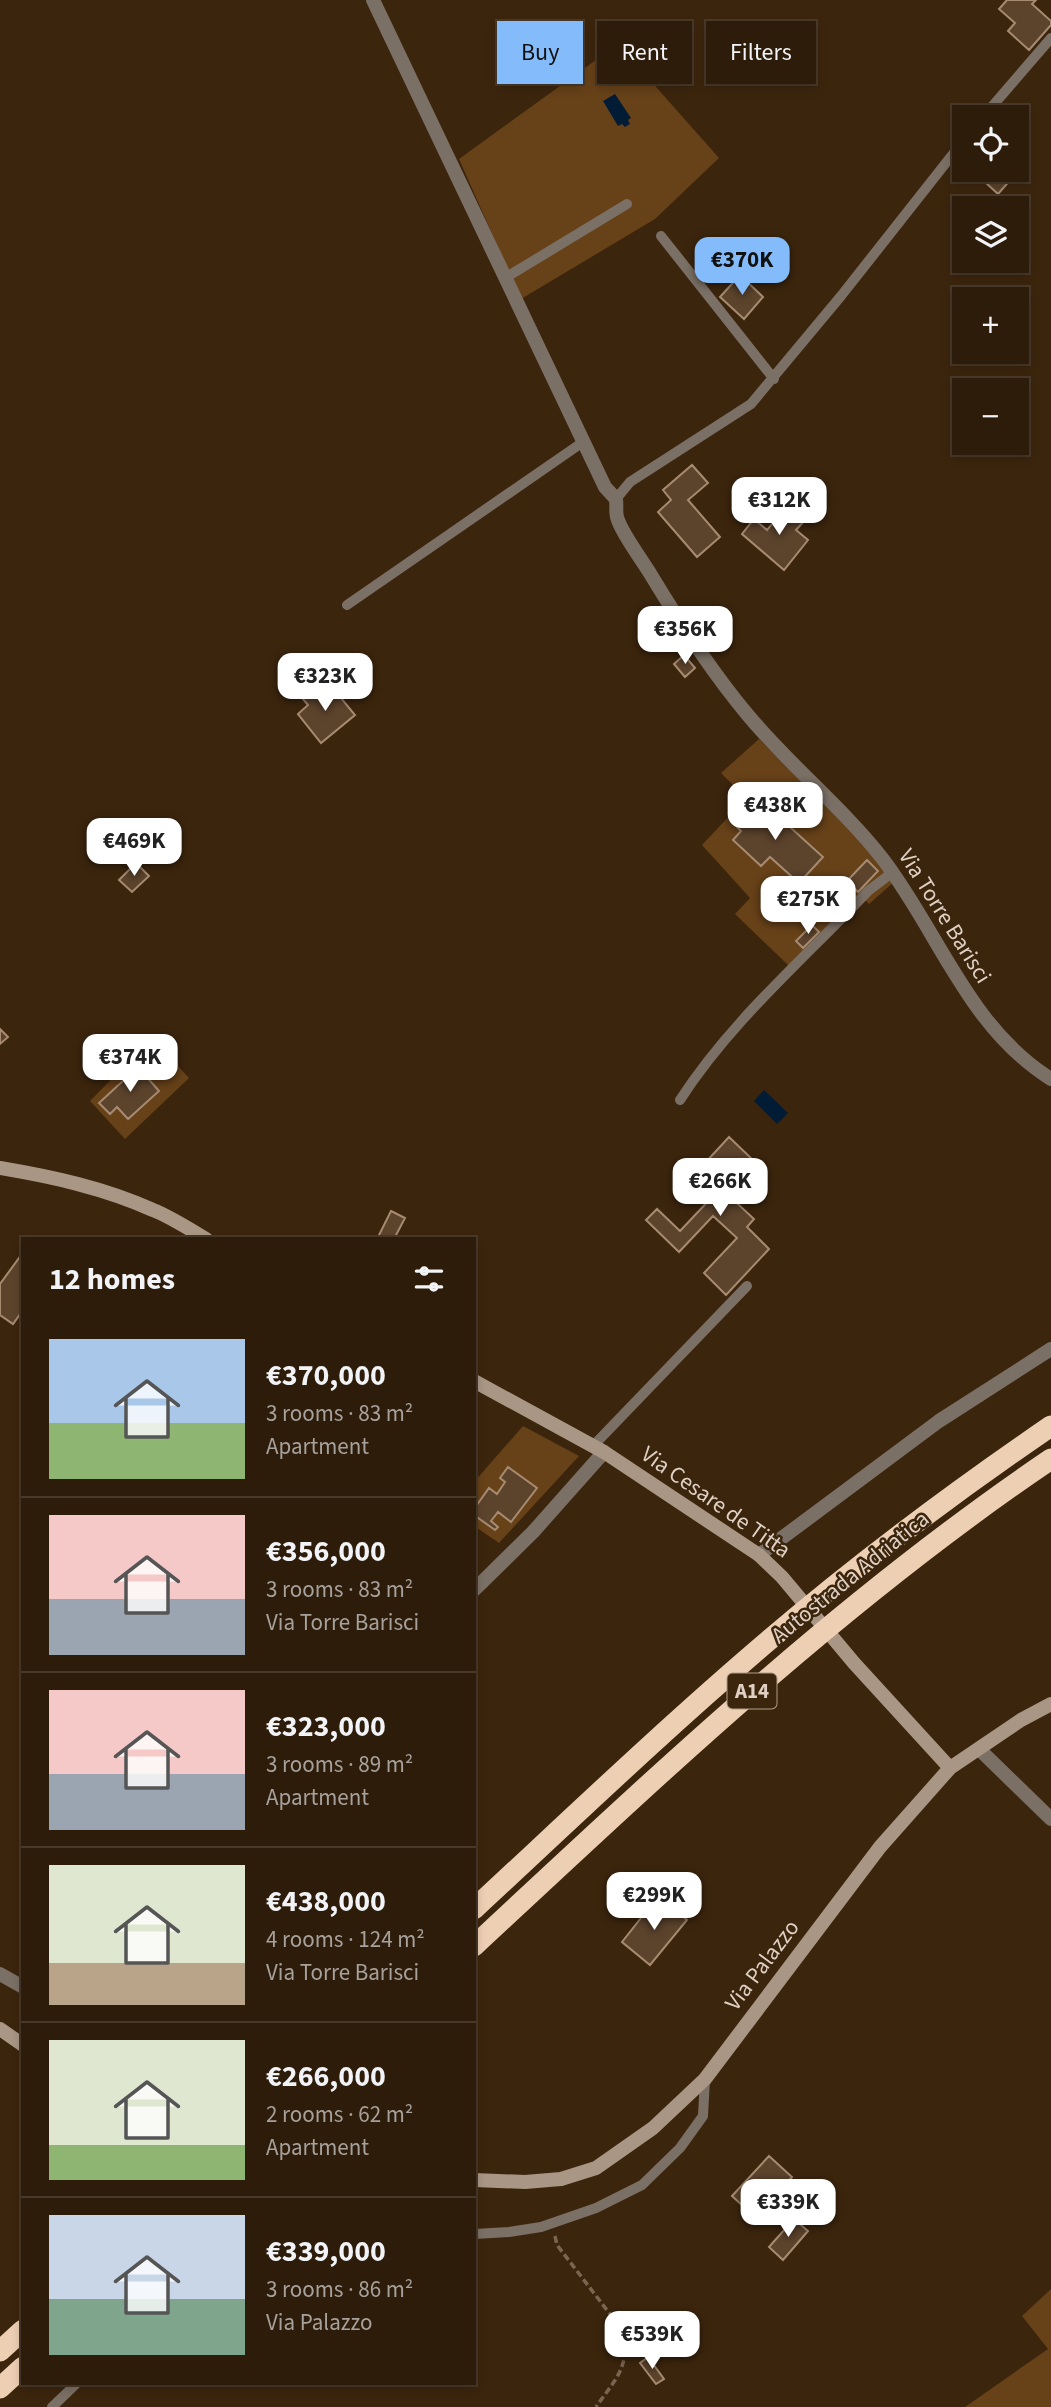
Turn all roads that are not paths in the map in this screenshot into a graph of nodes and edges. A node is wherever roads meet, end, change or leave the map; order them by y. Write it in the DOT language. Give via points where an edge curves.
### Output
graph roads {
  1 [pos="373,0"];
  2 [pos="1051,38"];
  3 [pos="993,105"];
  4 [pos="952,155"];
  5 [pos="627,204"];
  6 [pos="661,236"];
  7 [pos="505,278"];
  8 [pos="774,379"];
  9 [pos="583,442"];
  10 [pos="616,499"];
  11 [pos="347,605"];
  12 [pos="893,872"];
  13 [pos="1051,1079"];
  14 [pos="680,1100"];
  15 [pos="0,1168"];
  16 [pos="202,1237"];
  17 [pos="747,1286"];
  18 [pos="1051,1349"];
  19 [pos="476,1382"];
  20 [pos="1051,1426"];
  21 [pos="598,1449"];
  22 [pos="1051,1459"];
  23 [pos="759,1555"];
  24 [pos="476,1588"];
  25 [pos="1051,1704"];
  26 [pos="979,1749"];
  27 [pos="950,1768"];
  28 [pos="1051,1819"];
  29 [pos="476,1907"];
  30 [pos="476,1944"];
  31 [pos="0,1974"];
  32 [pos="21,1986"];
  33 [pos="0,2029"];
  34 [pos="21,2044"];
  35 [pos="705,2078"];
  36 [pos="476,2180"];
  37 [pos="476,2234"];
  38 [pos="21,2332"];
  39 [pos="0,2351"];
  40 [pos="21,2369"];
  41 [pos="75,2385"];
  42 [pos="0,2388"];
  43 [pos="52,2407"];
  1 -- 7 [label="street, Via Torre Barisci"];
  2 -- 3 [label="lane"];
  4 -- 8 [label="lane"];
  5 -- 7 [label="lane"];
  6 -- 8 [label="lane"];
  7 -- 9 [label="street, Via Torre Barisci"];
  8 -- 10 [label="lane" via="751,404 630,482"];
  9 -- 10 [label="street, Via Torre Barisci" via="605,487"];
  9 -- 11 [label="lane"];
  10 -- 12 [label="street, Via Torre Barisci" via="617,519 668,604 748,715"];
  12 -- 13 [label="street, Via Torre Barisci" via="966,995 997,1034"];
  12 -- 14 [label="lane" via="868,891 730,1033"];
  15 -- 16 [label="street" via="103,1191 155,1210"];
  17 -- 21 [label="lane"];
  18 -- 23 [label="street" via="939,1421"];
  19 -- 21 [label="street, Via Cesare de Titta"];
  20 -- 29 [label="highway, Autostrada Adriatica / A14" via="914,1524 778,1633"];
  21 -- 23 [label="street, Via Cesare de Titta"];
  21 -- 24 [label="street" via="533,1532"];
  22 -- 30 [label="highway, Autostrada Adriatica / A14" via="925,1550 796,1653"];
  23 -- 27 [label="street, Via Cesare de Titta"];
  25 -- 26 [label="street, Via Palazzo"];
  26 -- 27 [label="street, Via Palazzo"];
  26 -- 28 [label="street"];
  27 -- 35 [label="street, Via Palazzo" via="880,1847"];
  31 -- 32 [label="street"];
  33 -- 34 [label="street"];
  35 -- 36 [label="street, Via Palazzo" via="653,2128 596,2168 561,2179"];
  35 -- 37 [label="lane" via="703,2116 680,2148 642,2185 596,2208 541,2227"];
  38 -- 39 [label="highway"];
  40 -- 42 [label="highway"];
  41 -- 43 [label="lane"];
}
